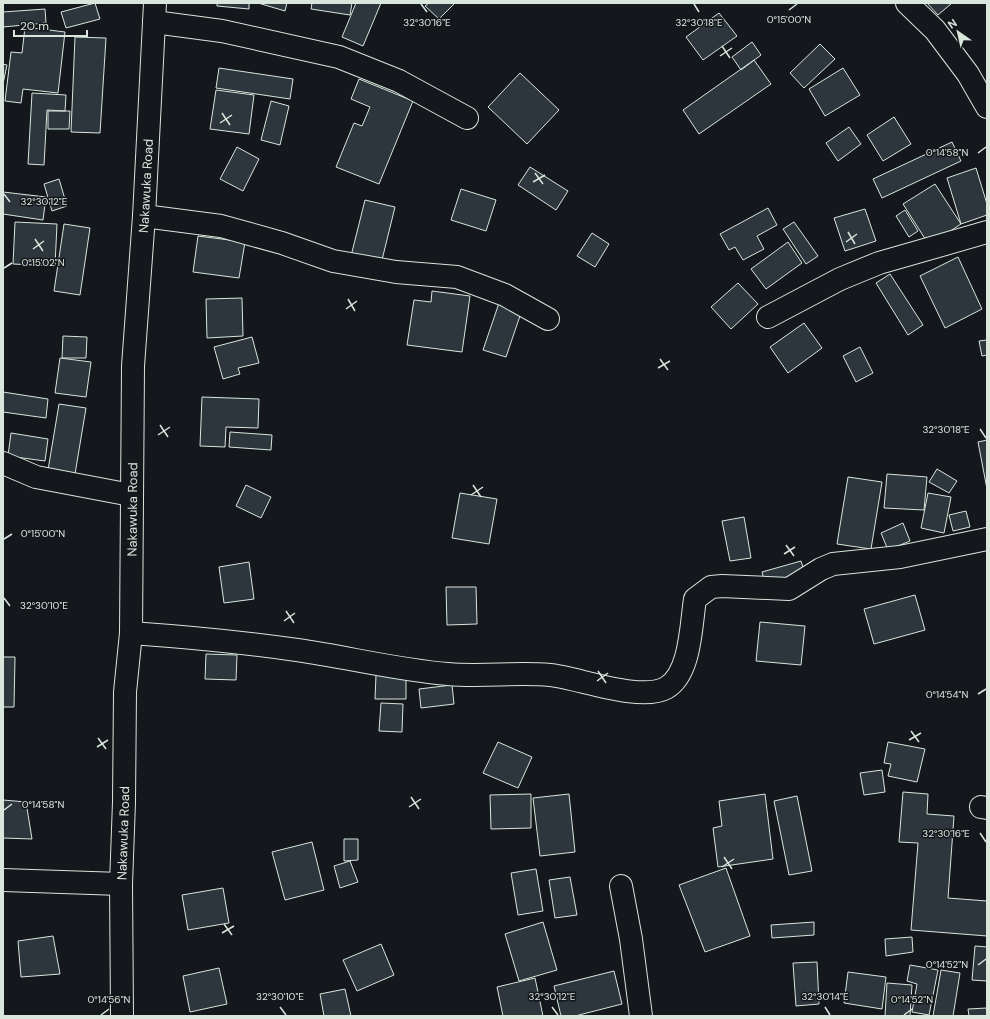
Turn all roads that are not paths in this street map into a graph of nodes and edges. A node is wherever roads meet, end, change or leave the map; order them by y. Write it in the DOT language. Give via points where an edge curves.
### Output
graph roads {
  1 [pos="906,3"];
  2 [pos="154,12"];
  3 [pos="987,107"];
  4 [pos="467,118"];
  5 [pos="144,216"];
  6 [pos="987,232"];
  7 [pos="768,317"];
  8 [pos="548,319"];
  9 [pos="3,463"];
  10 [pos="131,495"];
  11 [pos="987,539"];
  12 [pos="131,634"];
  13 [pos="3,880"];
  14 [pos="121,884"];
  15 [pos="621,886"];
  16 [pos="122,1016"];
  17 [pos="641,1016"];
  1 -- 3 [label="street" via="936,30 968,74"];
  2 -- 4 [label="street" via="222,31 339,57 399,81"];
  2 -- 5 [label="street, Nakawuka Road"];
  5 -- 8 [label="street" via="221,226 333,261 396,272 456,277 505,295"];
  5 -- 10 [label="street, Nakawuka Road" via="133,366"];
  6 -- 7 [label="street" via="879,263 840,279"];
  9 -- 10 [label="street" via="36,477"];
  10 -- 12 [label="street, Nakawuka Road"];
  11 -- 12 [label="street" via="900,557 833,564 789,589 711,587 695,599 690,643 681,669 673,683 656,692 597,686 552,675 449,674 199,637"];
  12 -- 14 [label="street, Nakawuka Road" via="125,692"];
  13 -- 14 [label="street"];
  14 -- 16 [label="street, Nakawuka Road"];
  15 -- 17 [label="street"];
}
